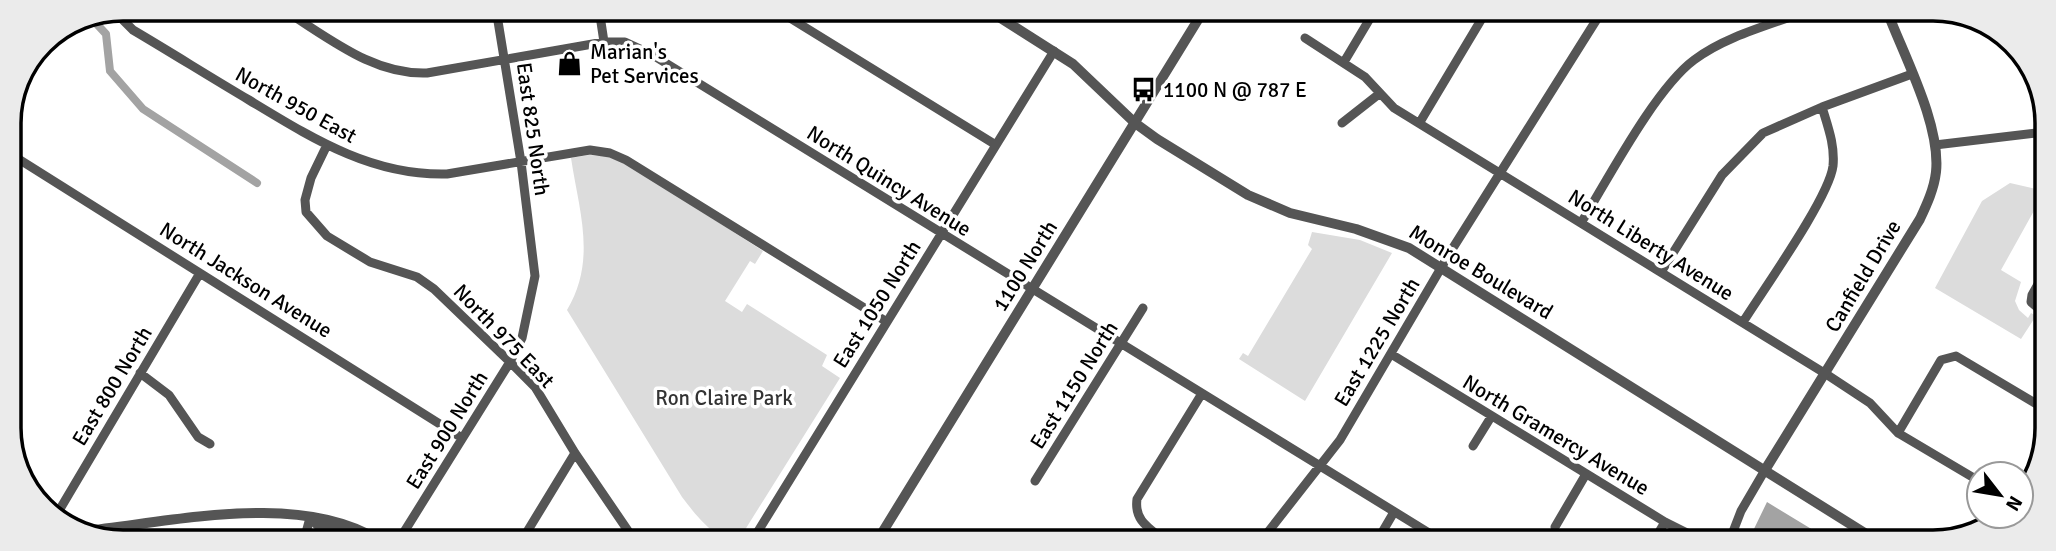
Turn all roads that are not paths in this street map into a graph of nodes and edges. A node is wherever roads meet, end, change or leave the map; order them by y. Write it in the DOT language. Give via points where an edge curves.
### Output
graph roads {
  1 [pos="124,21"];
  2 [pos="303,21"];
  3 [pos="498,21"];
  4 [pos="601,21"];
  5 [pos="795,21"];
  6 [pos="1006,21"];
  7 [pos="1197,21"];
  8 [pos="1368,21"];
  9 [pos="1480,21"];
  10 [pos="1595,21"];
  11 [pos="1781,21"];
  12 [pos="1891,21"];
  13 [pos="1305,38"];
  14 [pos="604,42"];
  15 [pos="1054,51"];
  16 [pos="505,59"];
  17 [pos="1344,62"];
  18 [pos="1912,74"];
  19 [pos="1379,94"];
  20 [pos="1822,107"];
  21 [pos="1420,122"];
  22 [pos="1136,123"];
  23 [pos="1342,123"];
  24 [pos="2035,133"];
  25 [pos="996,145"];
  26 [pos="1935,145"];
  27 [pos="327,147"];
  28 [pos="21,161"];
  29 [pos="521,162"];
  30 [pos="1500,171"];
  31 [pos="1581,223"];
  32 [pos="941,234"];
  33 [pos="534,254"];
  34 [pos="1442,267"];
  35 [pos="1661,272"];
  36 [pos="200,273"];
  37 [pos="1032,290"];
  38 [pos="2035,290"];
  39 [pos="2035,305"];
  40 [pos="1143,308"];
  41 [pos="887,322"];
  42 [pos="1743,322"];
  43 [pos="1120,343"];
  44 [pos="1391,354"];
  45 [pos="510,362"];
  46 [pos="140,373"];
  47 [pos="1826,374"];
  48 [pos="1201,395"];
  49 [pos="2035,403"];
  50 [pos="1491,417"];
  51 [pos="1898,433"];
  52 [pos="463,438"];
  53 [pos="210,444"];
  54 [pos="1473,446"];
  55 [pos="575,453"];
  56 [pos="1321,465"];
  57 [pos="1765,470"];
  58 [pos="1965,473"];
  59 [pos="1586,474"];
  60 [pos="1035,481"];
  61 [pos="60,508"];
  62 [pos="1394,512"];
  63 [pos="310,518"];
  64 [pos="1665,522"];
  65 [pos="1555,527"];
  66 [pos="108,529"];
  67 [pos="307,530"];
  68 [pos="331,530"];
  69 [pos="356,530"];
  70 [pos="405,530"];
  71 [pos="529,530"];
  72 [pos="628,530"];
  73 [pos="759,530"];
  74 [pos="884,530"];
  75 [pos="1151,530"];
  76 [pos="1270,530"];
  77 [pos="1383,530"];
  78 [pos="1424,530"];
  79 [pos="1660,530"];
  80 [pos="1681,530"];
  81 [pos="1734,530"];
  82 [pos="1860,530"];
  1 -- 27 [label="street, North 950 East"];
  2 -- 16 [label="street, North Quincy Avenue" via="371,63 397,72 427,73"];
  3 -- 16 [label="street, East 825 North"];
  4 -- 14 [label="street"];
  5 -- 25 [label="street"];
  6 -- 15 [label="street, Monroe Boulevard"];
  7 -- 22 [label="street, 1100 North"];
  8 -- 17 [label="street"];
  9 -- 21 [label="street"];
  10 -- 30 [label="street, East 1225 North"];
  11 -- 31 [label="street" via="1720,44 1693,61 1658,100"];
  12 -- 18 [label="street, Canfield Drive"];
  13 -- 17 [label="street, North Liberty Avenue"];
  14 -- 16 [label="street, North Quincy Avenue"];
  14 -- 32 [label="street, North Quincy Avenue" via="625,42 651,54"];
  15 -- 22 [label="street, Monroe Boulevard"];
  15 -- 25 [label="street, East 1050 North"];
  16 -- 29 [label="street, East 825 North"];
  17 -- 19 [label="street, North Liberty Avenue"];
  18 -- 20 [label="street"];
  18 -- 26 [label="street, Canfield Drive"];
  19 -- 21 [label="street, North Liberty Avenue"];
  19 -- 23 [label="street"];
  20 -- 35 [label="street" via="1763,133 1741,153"];
  20 -- 42 [label="street" via="1833,143 1833,168 1822,194"];
  21 -- 30 [label="street, North Liberty Avenue"];
  22 -- 34 [label="street, Monroe Boulevard" via="1248,195 1290,213 1385,238"];
  22 -- 37 [label="street, 1100 North"];
  24 -- 26 [label="street"];
  25 -- 32 [label="street, East 1050 North"];
  26 -- 47 [label="street, Canfield Drive" via="1936,171 1920,219"];
  27 -- 29 [label="street, North 950 East" via="378,166 424,174 470,172"];
  27 -- 45 [label="street, North 975 East" via="311,178 304,207 327,236 370,262 417,277"];
  28 -- 36 [label="street, North Jackson Avenue"];
  29 -- 33 [label="street, East 825 North"];
  29 -- 41 [label="street, North 950 East" via="590,150 610,153"];
  30 -- 31 [label="street, North Liberty Avenue"];
  30 -- 34 [label="street, East 1225 North"];
  31 -- 35 [label="street, North Liberty Avenue"];
  32 -- 37 [label="street, North Quincy Avenue"];
  32 -- 41 [label="street, East 1050 North"];
  33 -- 45 [label="street, East 900 North" via="531,307"];
  34 -- 44 [label="street, East 1225 North"];
  34 -- 57 [label="street, Monroe Boulevard"];
  35 -- 42 [label="street, North Liberty Avenue"];
  36 -- 46 [label="street, East 800 North"];
  36 -- 52 [label="street, North Jackson Avenue"];
  37 -- 43 [label="street, North Quincy Avenue"];
  37 -- 74 [label="street, 1100 North"];
  38 -- 39 [label="street" via="2031,302"];
  40 -- 43 [label="street, East 1150 North"];
  41 -- 73 [label="street, East 1050 North"];
  42 -- 47 [label="street, North Liberty Avenue"];
  43 -- 48 [label="street, North Quincy Avenue"];
  43 -- 60 [label="street, East 1150 North"];
  44 -- 50 [label="street, North Gramercy Avenue"];
  44 -- 56 [label="street, East 1225 North"];
  45 -- 52 [label="street, East 900 North"];
  45 -- 55 [label="street, North 975 East" via="535,387"];
  46 -- 53 [label="street" via="169,395 198,437"];
  46 -- 61 [label="street, East 800 North"];
  47 -- 51 [label="street, North Liberty Avenue" via="1870,403"];
  47 -- 57 [label="street, Canfield Drive"];
  48 -- 56 [label="street, North Quincy Avenue"];
  48 -- 75 [label="street" via="1137,499 1135,512"];
  49 -- 51 [label="street" via="1948,355"];
  50 -- 54 [label="street"];
  50 -- 59 [label="street, North Gramercy Avenue"];
  51 -- 58 [label="street, North Liberty Avenue"];
  52 -- 70 [label="street, East 900 North"];
  55 -- 71 [label="street"];
  55 -- 72 [label="street, North 975 East"];
  56 -- 62 [label="street, North Quincy Avenue"];
  56 -- 76 [label="street, East 1225 North"];
  57 -- 81 [label="street, Canfield Drive"];
  57 -- 82 [label="street, Monroe Boulevard"];
  59 -- 64 [label="street, North Gramercy Avenue"];
  59 -- 65 [label="street"];
  62 -- 77 [label="street"];
  62 -- 78 [label="street, North Quincy Avenue"];
  63 -- 66 [label="street" via="249,514"];
  63 -- 67 [label="street"];
  63 -- 68 [label="street"];
  63 -- 69 [label="street"];
  64 -- 79 [label="street"];
  64 -- 80 [label="street, North Gramercy Avenue"];
}
